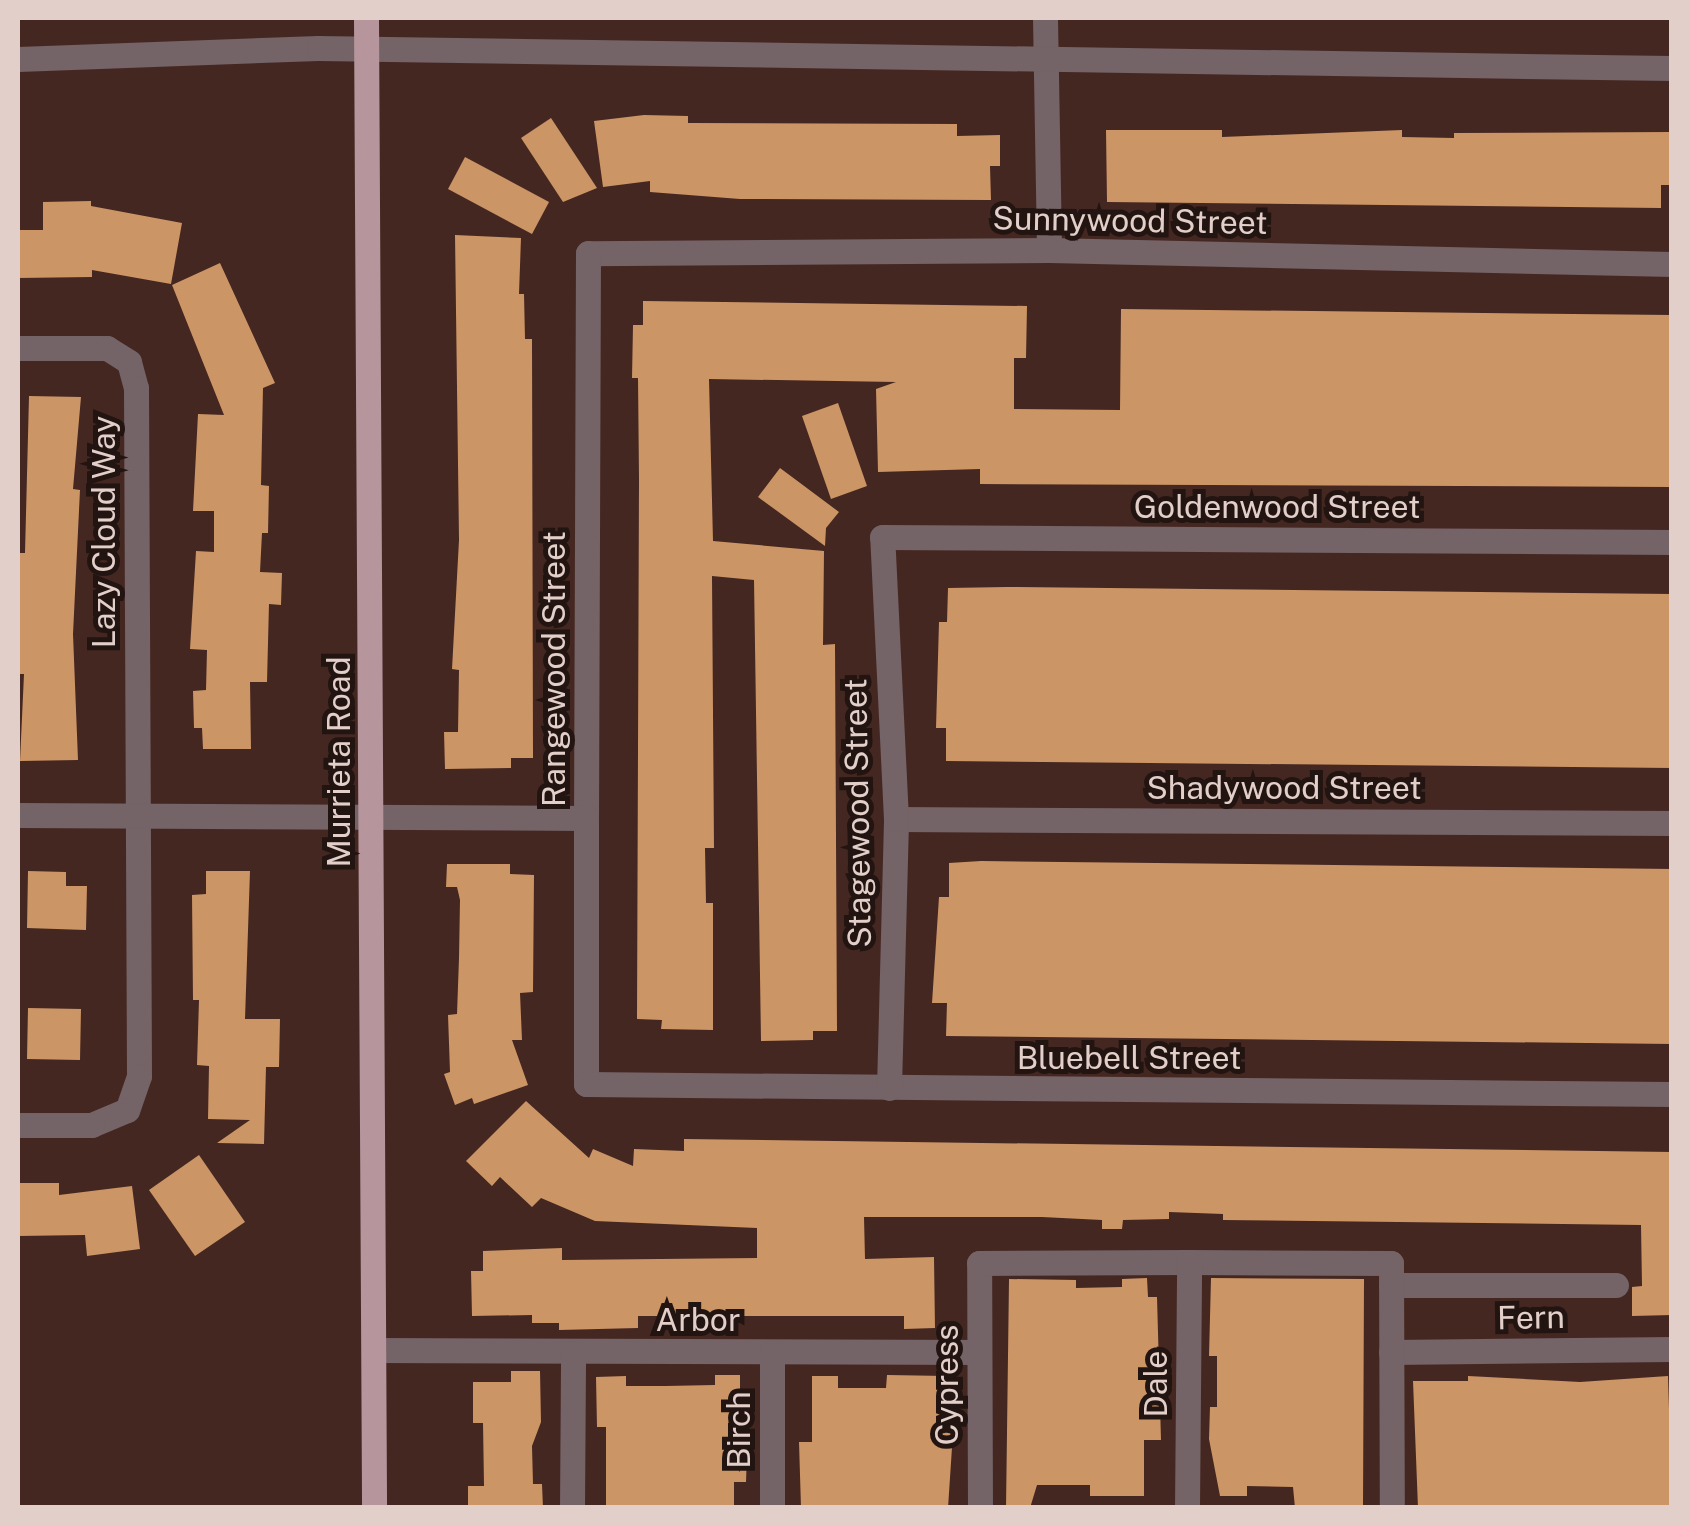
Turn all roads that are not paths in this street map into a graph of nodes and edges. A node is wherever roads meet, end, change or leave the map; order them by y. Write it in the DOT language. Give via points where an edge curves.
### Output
graph roads {
  1 [pos="366,18"];
  2 [pos="1044,18"];
  3 [pos="366,49"];
  4 [pos="18,59"];
  5 [pos="1050,59"];
  6 [pos="1672,68"];
  7 [pos="1048,250"];
  8 [pos="588,253"];
  9 [pos="1672,264"];
  10 [pos="18,348"];
  11 [pos="882,537"];
  12 [pos="1672,542"];
  13 [pos="18,816"];
  14 [pos="137,818"];
  15 [pos="370,818"];
  16 [pos="586,818"];
  17 [pos="896,819"];
  18 [pos="1672,822"];
  19 [pos="586,1084"];
  20 [pos="889,1088"];
  21 [pos="1672,1094"];
  22 [pos="18,1125"];
  23 [pos="1189,1262"];
  24 [pos="1391,1286"];
  25 [pos="1616,1286"];
  26 [pos="1672,1348"];
  27 [pos="374,1350"];
  28 [pos="772,1352"];
  29 [pos="978,1352"];
  30 [pos="1391,1352"];
  31 [pos="574,1353"];
  32 [pos="374,1508"];
  33 [pos="572,1508"];
  34 [pos="772,1508"];
  35 [pos="980,1508"];
  36 [pos="1188,1508"];
  37 [pos="1392,1508"];
  1 -- 3 [label="main road, Murrieta Road"];
  2 -- 5 [label="street"];
  3 -- 4 [label="street"];
  3 -- 5 [label="street"];
  3 -- 15 [label="main road, Murrieta Road"];
  5 -- 6 [label="street"];
  5 -- 7 [label="street"];
  7 -- 8 [label="street, Sunnywood Street"];
  7 -- 9 [label="street, Sunnywood Street"];
  8 -- 16 [label="street, Rangewood Street"];
  10 -- 14 [label="street, Lazy Cloud Way" via="106,348 129,362 136,388"];
  11 -- 12 [label="street, Goldenwood Street"];
  11 -- 17 [label="street, Stagewood Street"];
  13 -- 14 [label="street"];
  14 -- 15 [label="street"];
  14 -- 22 [label="street, Lazy Cloud Way" via="139,1076 127,1110 92,1126"];
  15 -- 16 [label="street"];
  15 -- 27 [label="main road, Murrieta Road"];
  16 -- 19 [label="street, Rangewood Street"];
  17 -- 18 [label="street, Shadywood Street"];
  17 -- 20 [label="street, Stagewood Street"];
  19 -- 20 [label="street, Bluebell Street"];
  20 -- 21 [label="street, Bluebell Street"];
  23 -- 24 [label="street" via="1391,1263"];
  23 -- 29 [label="street, Cypress" via="979,1263"];
  23 -- 36 [label="street, Dale"];
  24 -- 25 [label="street"];
  24 -- 30 [label="street"];
  26 -- 30 [label="street, Fern"];
  27 -- 31 [label="street, Arbor"];
  27 -- 32 [label="main road, Murrieta Road"];
  28 -- 29 [label="street, Arbor"];
  28 -- 31 [label="street, Arbor"];
  28 -- 34 [label="street, Birch"];
  29 -- 35 [label="street, Cypress"];
  30 -- 37 [label="street"];
  31 -- 33 [label="street"];
}
